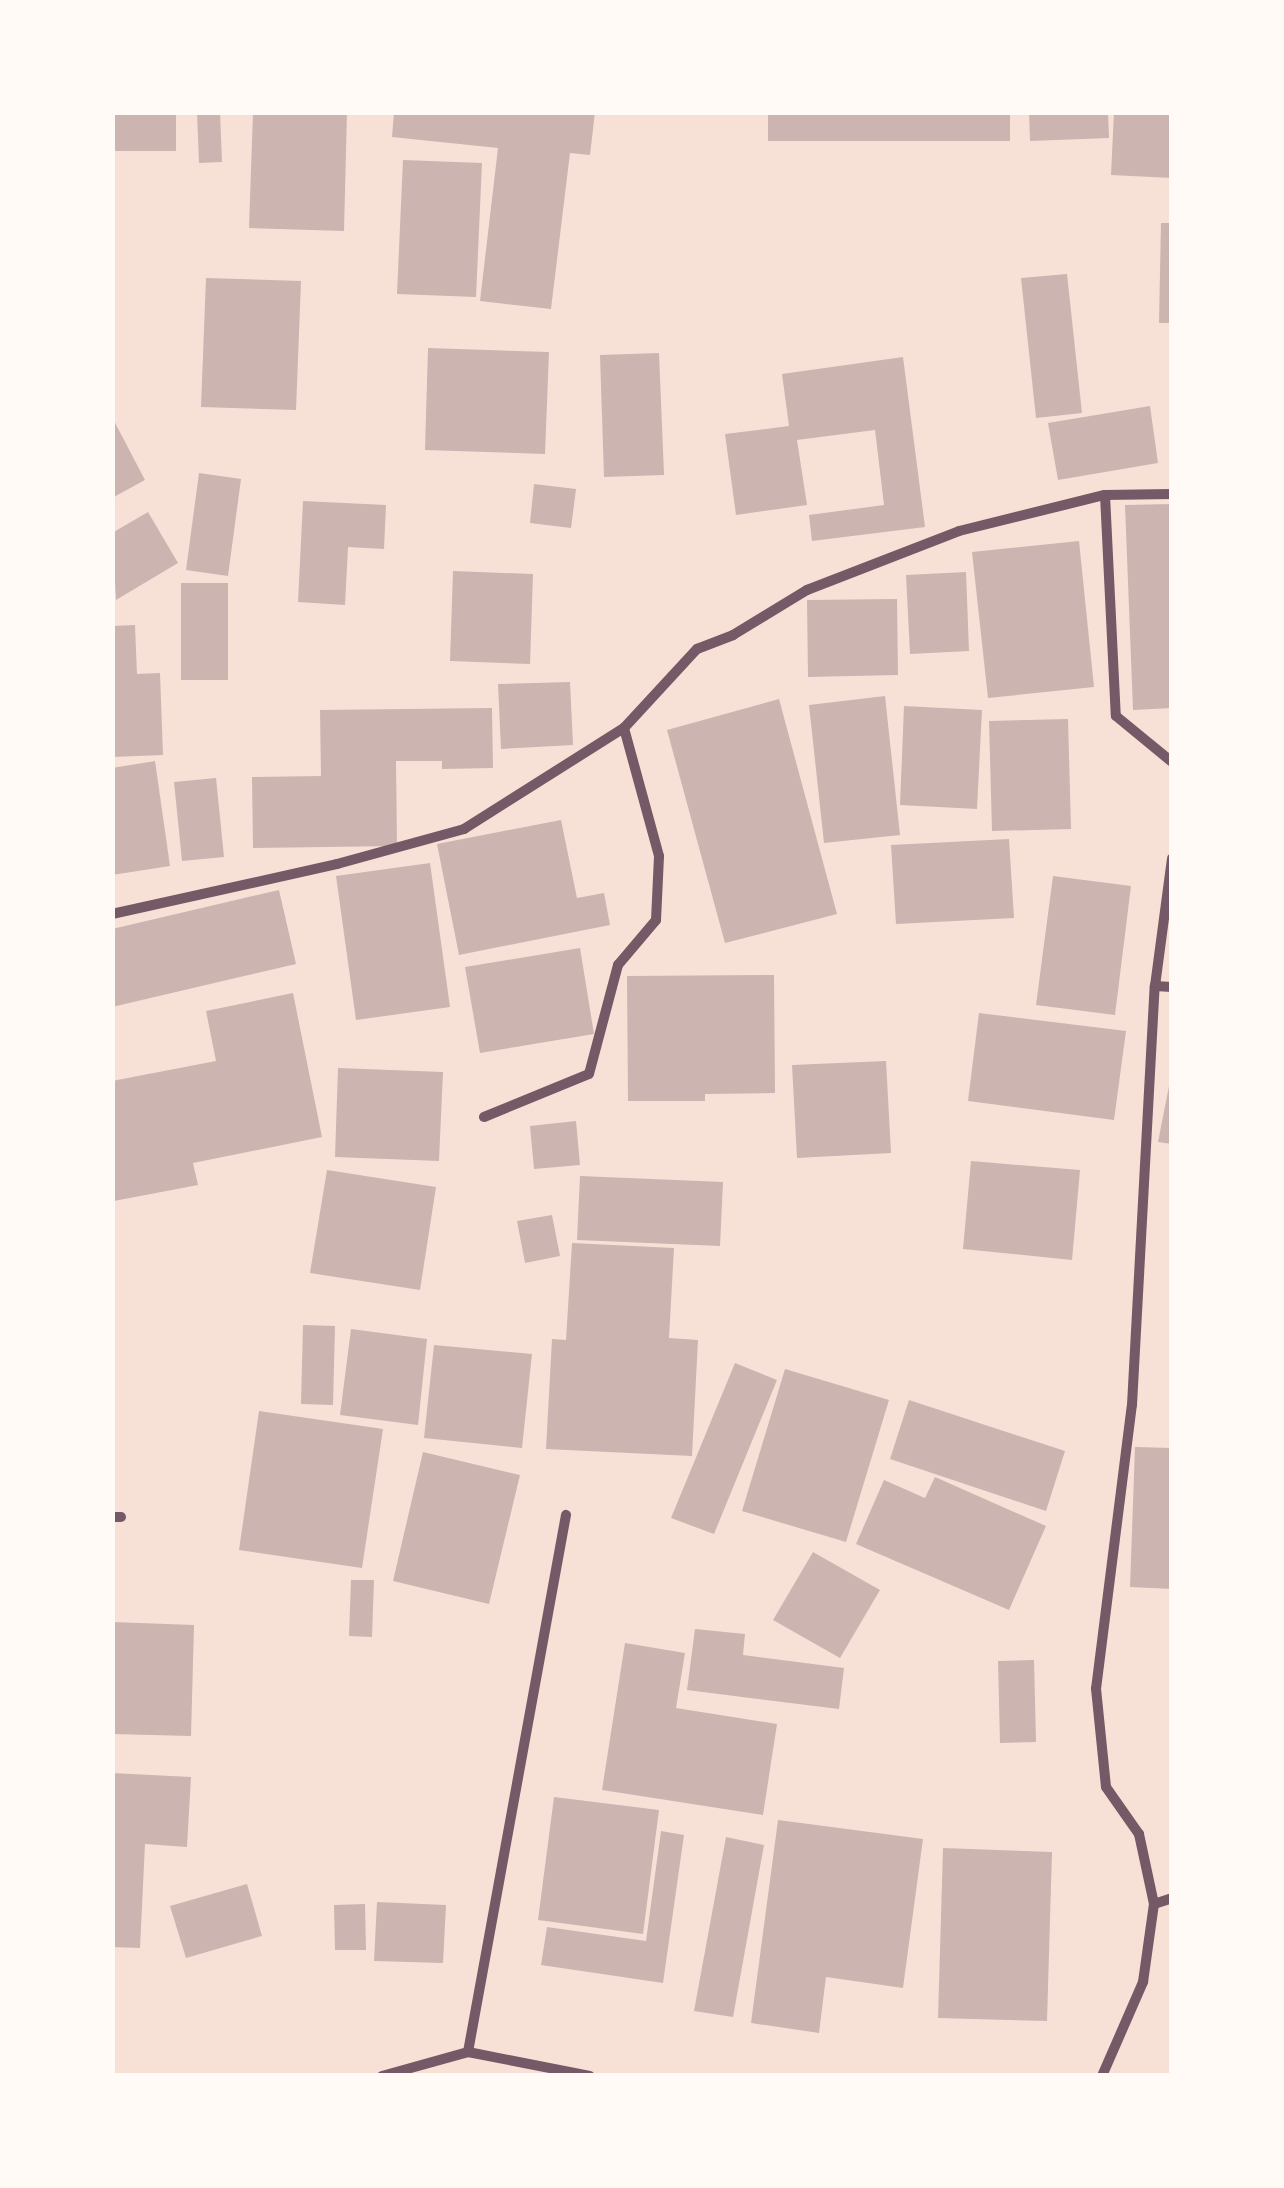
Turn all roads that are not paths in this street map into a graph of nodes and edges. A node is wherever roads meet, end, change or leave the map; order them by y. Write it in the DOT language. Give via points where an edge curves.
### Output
graph roads {
  1 [pos="1172,494"];
  2 [pos="1104,495"];
  3 [pos="624,728"];
  4 [pos="1172,762"];
  5 [pos="1172,858"];
  6 [pos="112,914"];
  7 [pos="1155,986"];
  8 [pos="1172,987"];
  9 [pos="484,1116"];
  10 [pos="566,1515"];
  11 [pos="1172,1898"];
  12 [pos="1154,1904"];
  13 [pos="468,2052"];
  14 [pos="382,2076"];
  15 [pos="590,2076"];
  16 [pos="1102,2076"];
  1 -- 2 [label="street"];
  2 -- 3 [label="street" via="959,532 806,590 733,636 697,649"];
  2 -- 4 [label="street" via="1116,716"];
  3 -- 6 [label="street" via="464,829"];
  3 -- 9 [label="street" via="659,856 656,920 618,964 589,1074"];
  5 -- 7 [label="street"];
  7 -- 8 [label="street"];
  7 -- 12 [label="street" via="1132,1405 1096,1689 1106,1788 1139,1834"];
  10 -- 13 [label="street"];
  11 -- 12 [label="street"];
  12 -- 16 [label="street" via="1143,1982"];
  13 -- 14 [label="street"];
  13 -- 15 [label="street"];
}
